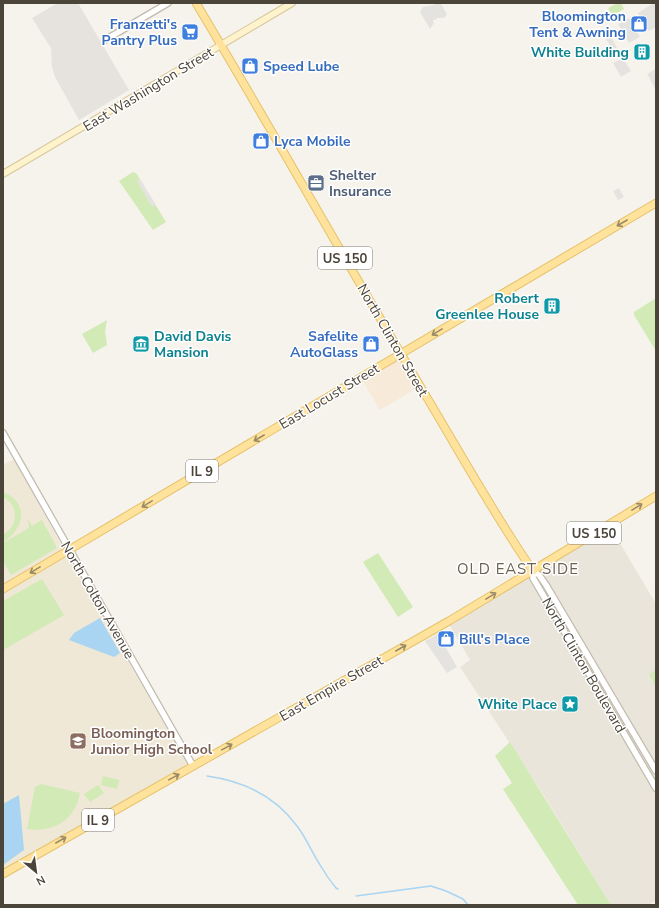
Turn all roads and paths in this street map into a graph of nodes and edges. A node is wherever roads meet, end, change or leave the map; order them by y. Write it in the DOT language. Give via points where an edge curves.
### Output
graph roads {
  1 [pos="168,3"];
  2 [pos="196,3"];
  3 [pos="292,3"];
  4 [pos="105,40"];
  5 [pos="221,45"];
  6 [pos="3,174"];
  7 [pos="656,203"];
  8 [pos="401,354"];
  9 [pos="3,432"];
  10 [pos="656,496"];
  11 [pos="69,550"];
  12 [pos="532,571"];
  13 [pos="3,589"];
  14 [pos="644,750"];
  15 [pos="636,754"];
  16 [pos="193,766"];
  17 [pos="656,771"];
  18 [pos="656,788"];
  19 [pos="3,874"];
  1 -- 4 [label="street"];
  2 -- 5 [label="main road, North Clinton Street / US 150"];
  3 -- 5 [label="main road, East Washington Street"];
  5 -- 6 [label="main road, East Washington Street"];
  5 -- 8 [label="main road, North Clinton Street / US 150"];
  7 -- 8 [label="main road, East Locust Street, one-way"];
  8 -- 11 [label="main road, East Locust Street / IL 9, one-way"];
  8 -- 12 [label="main road, North Clinton Street / US 150"];
  9 -- 11 [label="street, North Colton Avenue"];
  12 -- 10 [label="main road, East Empire Street / US 150, one-way"];
  11 -- 13 [label="main road, East Locust Street / IL 9, one-way"];
  11 -- 16 [label="street, North Colton Avenue"];
  12 -- 14 [label="street, North Clinton Boulevard" via="539,575 546,585"];
  12 -- 15 [label="street, North Clinton Boulevard"];
  16 -- 12 [label="main road, East Empire Street / IL 9, one-way"];
  14 -- 15 [label="street"];
  14 -- 17 [label="street, North Clinton Boulevard"];
  15 -- 18 [label="street, North Clinton Boulevard"];
  19 -- 16 [label="main road, East Empire Street / IL 9, one-way"];
}
